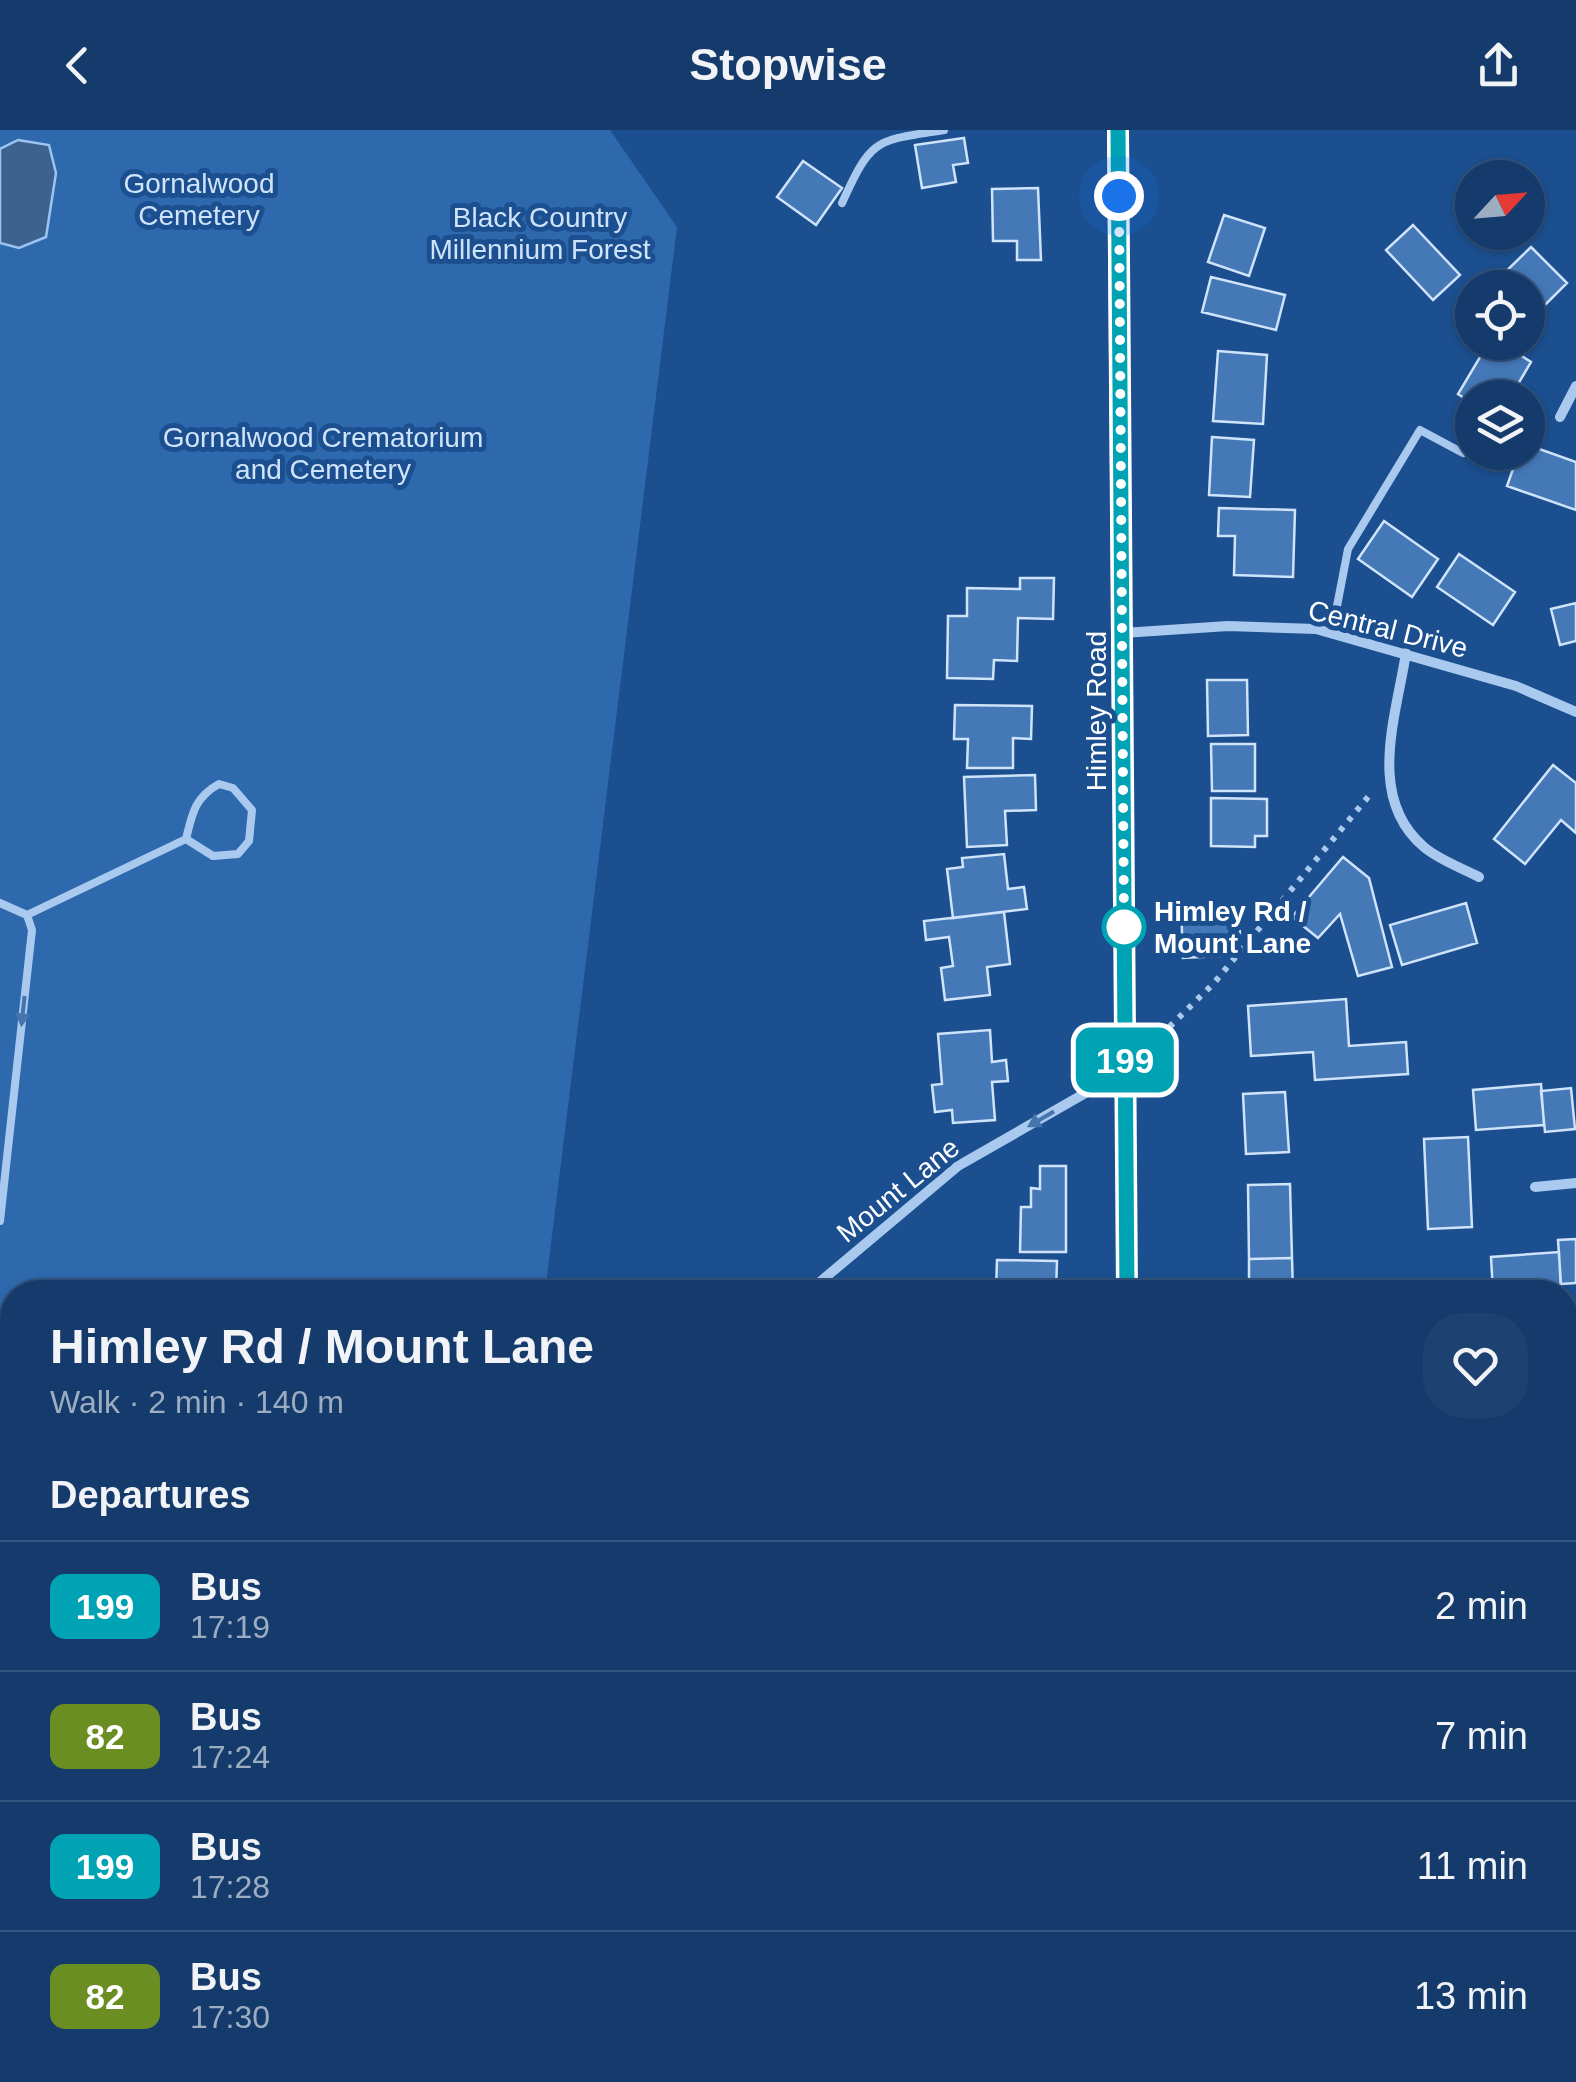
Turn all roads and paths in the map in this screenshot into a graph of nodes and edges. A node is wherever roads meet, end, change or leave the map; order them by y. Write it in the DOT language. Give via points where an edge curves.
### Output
graph roads {
  1 [pos="944,130"];
  2 [pos="1118,130"];
  3 [pos="842,202"];
  4 [pos="1576,386"];
  5 [pos="1560,417"];
  6 [pos="1455,450"];
  7 [pos="1332,632"];
  8 [pos="1123,633"];
  9 [pos="1406,654"];
  10 [pos="1576,712"];
  11 [pos="1387,774"];
  12 [pos="186,840"];
  13 [pos="1479,877"];
  14 [pos="0,903"];
  15 [pos="27,915"];
  16 [pos="1125,1070"];
  17 [pos="1576,1183"];
  18 [pos="1535,1187"];
  19 [pos="0,1221"];
  20 [pos="822,1280"];
  21 [pos="1127,1280"];
  1 -- 3 [label="lane" via="888,138 862,157"];
  2 -- 8 [label="main road, Himley Road"];
  4 -- 5 [label="street"];
  6 -- 7 [label="lane" via="1420,430 1348,549"];
  7 -- 8 [label="street, Central Drive" via="1228,626"];
  7 -- 9 [label="street, Central Drive"];
  8 -- 16 [label="main road, Himley Road"];
  9 -- 10 [label="street, Central Drive" via="1516,686"];
  9 -- 11 [label="street"];
  11 -- 13 [label="street" via="1397,813 1424,847"];
  11 -- 16 [label="path" via="1214,982"];
  12 -- 12 [label="lane" via="193,808 219,784 233,788 252,810 249,841 238,854 213,856"];
  12 -- 15 [label="lane"];
  14 -- 15 [label="lane"];
  15 -- 19 [label="lane, one-way" via="32,930"];
  16 -- 20 [label="street, Mount Lane, one-way" via="958,1166"];
  16 -- 21 [label="main road, Himley Road"];
  17 -- 18 [label="street"];
}
